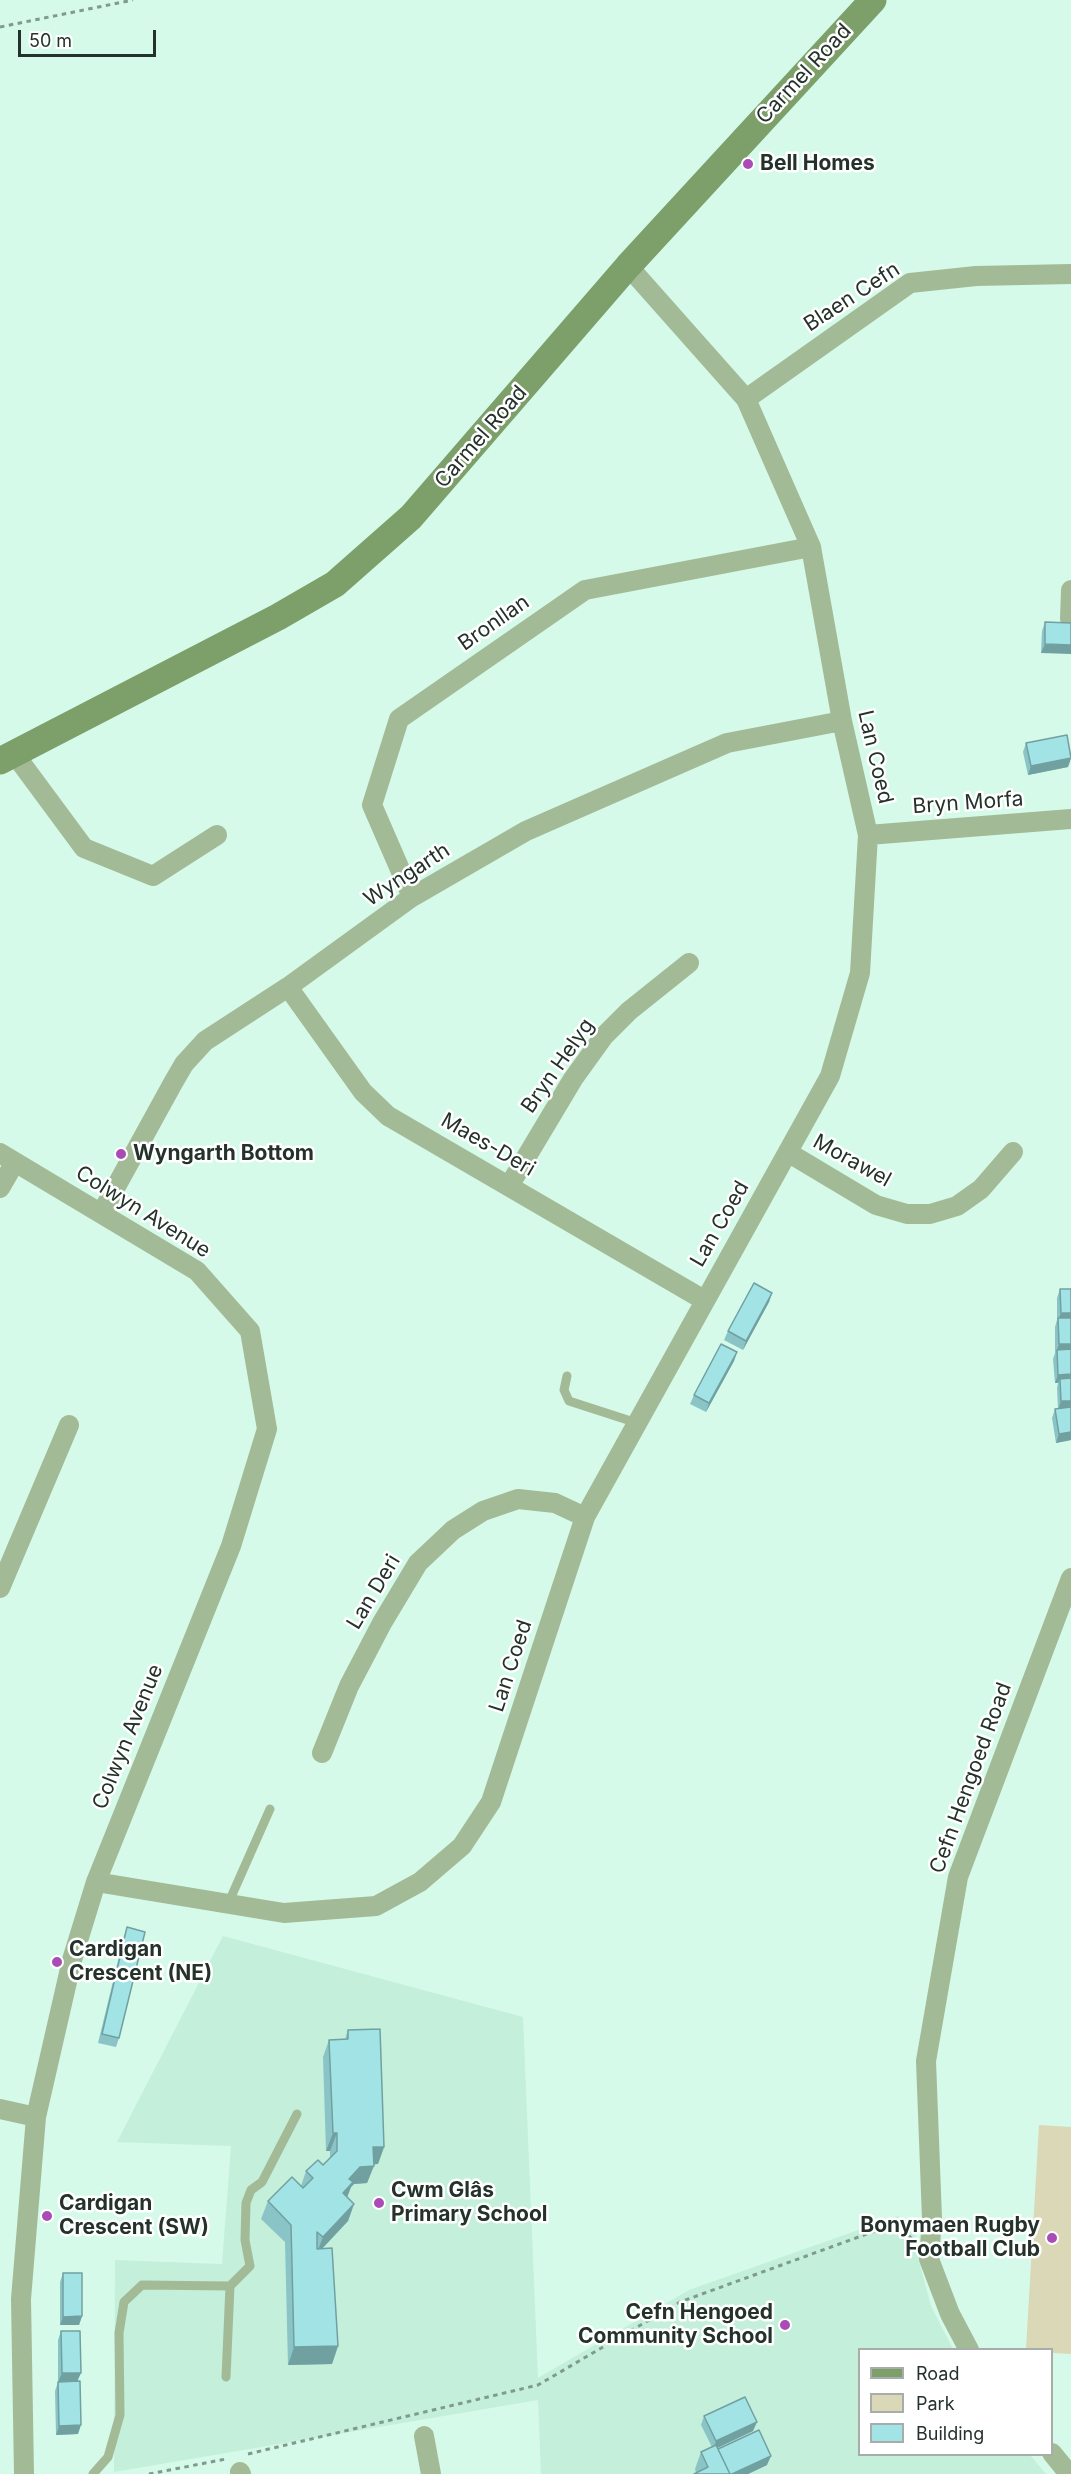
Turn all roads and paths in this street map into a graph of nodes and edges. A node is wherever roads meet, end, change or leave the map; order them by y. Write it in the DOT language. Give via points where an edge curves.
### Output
graph roads {
  1 [pos="134,0"];
  2 [pos="873,0"];
  3 [pos="0,27"];
  4 [pos="627,266"];
  5 [pos="1071,274"];
  6 [pos="746,399"];
  7 [pos="811,547"];
  8 [pos="1071,590"];
  9 [pos="1070,619"];
  10 [pos="842,721"];
  11 [pos="6,757"];
  12 [pos="1071,819"];
  13 [pos="217,835"];
  14 [pos="868,835"];
  15 [pos="412,897"];
  16 [pos="689,963"];
  17 [pos="288,987"];
  18 [pos="1013,1152"];
  19 [pos="789,1153"];
  20 [pos="7,1157"];
  21 [pos="509,1186"];
  22 [pos="0,1188"];
  23 [pos="102,1212"];
  24 [pos="704,1300"];
  25 [pos="567,1376"];
  26 [pos="637,1422"];
  27 [pos="69,1425"];
  28 [pos="585,1517"];
  29 [pos="1071,1578"];
  30 [pos="0,1588"];
  31 [pos="322,1753"];
  32 [pos="270,1809"];
  33 [pos="96,1882"];
  34 [pos="228,1904"];
  35 [pos="0,2109"];
  36 [pos="297,2114"];
  37 [pos="36,2117"];
  38 [pos="929,2259"];
  39 [pos="230,2286"];
  40 [pos="968,2348"];
  41 [pos="226,2377"];
  42 [pos="424,2436"];
  43 [pos="1053,2454"];
  44 [pos="240,2464"];
  45 [pos="24,2474"];
  46 [pos="93,2474"];
  47 [pos="149,2474"];
  48 [pos="431,2474"];
  49 [pos="1069,2474"];
  1 -- 3 [label="path"];
  2 -- 4 [label="street, Carmel Road"];
  4 -- 6 [label="street, Lan Coed"];
  4 -- 11 [label="street, Carmel Road" via="411,517 335,584"];
  5 -- 6 [label="street, Blaen Cefn" via="976,276 910,283"];
  6 -- 7 [label="street, Lan Coed"];
  7 -- 10 [label="street, Lan Coed"];
  7 -- 15 [label="street, Bronllan" via="585,590 399,719 372,805"];
  8 -- 9 [label="street"];
  10 -- 14 [label="street, Lan Coed"];
  10 -- 15 [label="street, Wyngarth" via="727,744 526,831"];
  11 -- 13 [label="street" via="84,848 153,876"];
  12 -- 14 [label="street, Bryn Morfa"];
  14 -- 19 [label="street, Lan Coed" via="860,974 830,1076"];
  15 -- 17 [label="street, Wyngarth"];
  16 -- 21 [label="street, Bryn Helyg" via="604,1036 573,1079"];
  17 -- 21 [label="street, Maes-Deri" via="363,1092 388,1116"];
  17 -- 23 [label="street, Wyngarth" via="205,1041 184,1064"];
  18 -- 19 [label="street, Morawel" via="981,1189 957,1206 930,1214 907,1214 876,1205"];
  19 -- 24 [label="street, Lan Coed"];
  20 -- 22 [label="street"];
  20 -- 23 [label="street, Colwyn Avenue"];
  21 -- 24 [label="street, Maes-Deri"];
  23 -- 33 [label="street, Colwyn Avenue" via="197,1271 250,1331 267,1429 231,1546"];
  24 -- 26 [label="street, Lan Coed"];
  25 -- 26 [label="lane" via="564,1390 569,1401"];
  26 -- 28 [label="street, Lan Coed"];
  27 -- 30 [label="street"];
  28 -- 31 [label="street, Lan Deri" via="555,1503 519,1499 483,1511 453,1530 418,1563 388,1613 349,1686"];
  28 -- 34 [label="street, Lan Coed" via="491,1802 462,1846 420,1882 376,1906 284,1913"];
  29 -- 38 [label="street, Cefn Hengoed Road" via="958,1877 926,2061 932,2220"];
  32 -- 34 [label="lane"];
  33 -- 34 [label="street, Lan Coed"];
  33 -- 37 [label="street, Colwyn Avenue" via="72,1960"];
  35 -- 37 [label="street"];
  36 -- 39 [label="lane" via="262,2182 251,2190 246,2203 245,2240 250,2266"];
  37 -- 45 [label="street, Colwyn Avenue" via="21,2299"];
  38 -- 40 [label="street, Cefn Hengoed Road" via="950,2314"];
  38 -- 44 [label="path" via="897,2223 680,2302 538,2385"];
  39 -- 41 [label="lane"];
  39 -- 46 [label="lane" via="142,2285 124,2302 119,2333 120,2415 108,2457"];
  42 -- 48 [label="street"];
  43 -- 49 [label="street"];
  44 -- 47 [label="path"];
}
